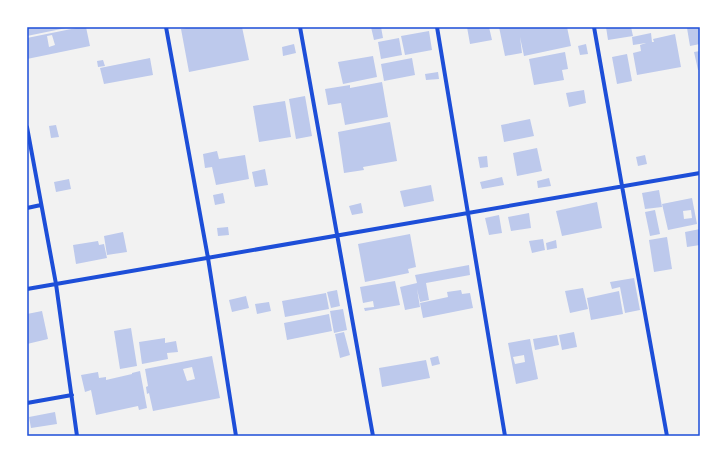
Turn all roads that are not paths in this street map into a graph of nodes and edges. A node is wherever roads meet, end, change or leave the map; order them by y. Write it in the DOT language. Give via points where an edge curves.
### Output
graph roads {
  1 [pos="166,27"];
  2 [pos="300,27"];
  3 [pos="437,27"];
  4 [pos="594,27"];
  5 [pos="27,127"];
  6 [pos="700,173"];
  7 [pos="622,186"];
  8 [pos="41,205"];
  9 [pos="27,208"];
  10 [pos="468,213"];
  11 [pos="337,235"];
  12 [pos="208,258"];
  13 [pos="56,284"];
  14 [pos="27,289"];
  15 [pos="72,395"];
  16 [pos="27,403"];
  17 [pos="78,436"];
  18 [pos="236,436"];
  19 [pos="373,436"];
  20 [pos="505,436"];
  21 [pos="667,436"];
  1 -- 12 [label="street"];
  2 -- 11 [label="street"];
  3 -- 10 [label="street"];
  4 -- 7 [label="street"];
  5 -- 8 [label="street"];
  6 -- 7 [label="street"];
  7 -- 10 [label="street"];
  7 -- 21 [label="street"];
  8 -- 9 [label="street"];
  8 -- 13 [label="street"];
  10 -- 11 [label="street"];
  10 -- 20 [label="street"];
  11 -- 12 [label="street"];
  11 -- 19 [label="street"];
  12 -- 13 [label="street"];
  12 -- 18 [label="street"];
  13 -- 14 [label="street"];
  13 -- 15 [label="street"];
  15 -- 16 [label="street"];
  15 -- 17 [label="street"];
}
